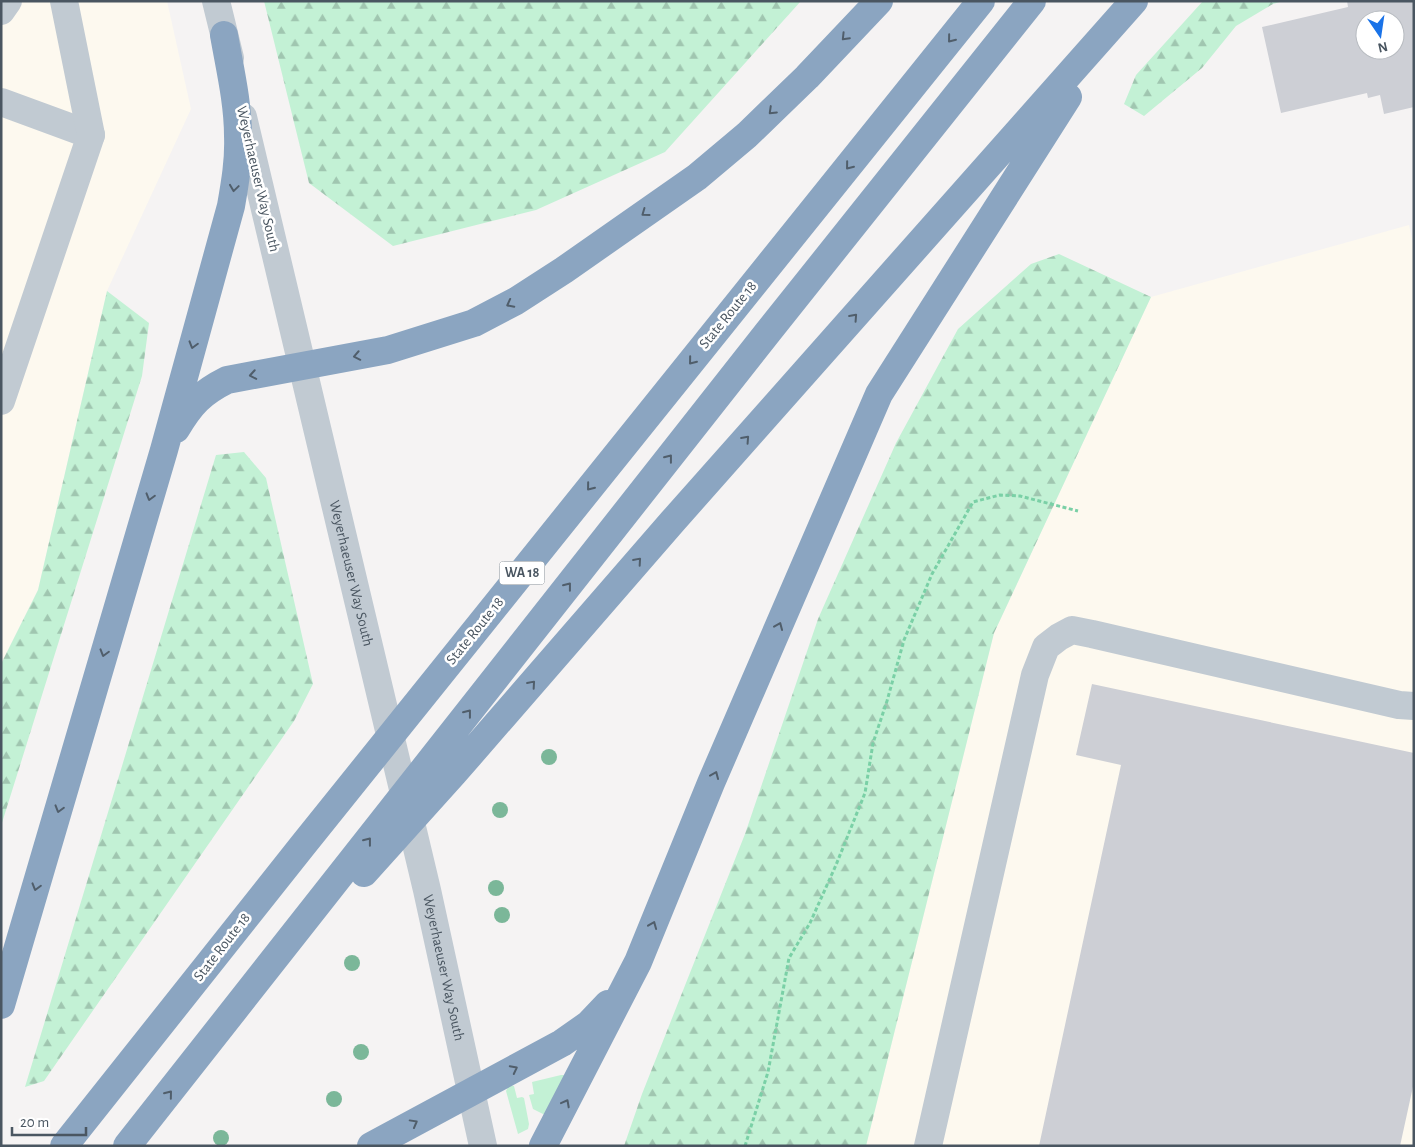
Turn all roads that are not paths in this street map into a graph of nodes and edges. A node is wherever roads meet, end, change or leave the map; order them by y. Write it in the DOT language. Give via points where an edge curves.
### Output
graph roads {
  1 [pos="8,1"];
  2 [pos="64,1"];
  3 [pos="216,1"];
  4 [pos="879,1"];
  5 [pos="981,1"];
  6 [pos="1032,1"];
  7 [pos="1134,1"];
  8 [pos="1,11"];
  9 [pos="1113,26"];
  10 [pos="224,35"];
  11 [pos="1,102"];
  12 [pos="91,134"];
  13 [pos="301,366"];
  14 [pos="1,401"];
  15 [pos="164,450"];
  16 [pos="1414,706"];
  17 [pos="638,962"];
  18 [pos="1,1005"];
  19 [pos="208,1045"];
  20 [pos="471,1091"];
  21 [pos="64,1146"];
  22 [pos="127,1146"];
  23 [pos="371,1146"];
  24 [pos="483,1146"];
  25 [pos="543,1146"];
  26 [pos="928,1146"];
  1 -- 8 [label="street"];
  2 -- 12 [label="street"];
  3 -- 10 [label="street, Weyerhaeuser Way South"];
  4 -- 13 [label="highway, one-way" via="806,78 747,135 697,177 524,296 474,323 388,350"];
  5 -- 21 [label="highway, State Route 18 / WA 18, one-way"];
  19 -- 6 [label="highway, WA 18, one-way" via="749,355"];
  7 -- 9 [label="highway"];
  17 -- 9 [label="highway, one-way" via="711,783 879,394"];
  19 -- 9 [label="highway, one-way" via="454,773 678,515"];
  10 -- 13 [label="street, Weyerhaeuser Way South"];
  10 -- 15 [label="highway, one-way" via="238,136 232,206"];
  11 -- 12 [label="street"];
  12 -- 14 [label="street"];
  13 -- 15 [label="highway, one-way" via="227,380 207,390 186,412"];
  13 -- 20 [label="street, Weyerhaeuser Way South" via="427,890"];
  15 -- 18 [label="highway, one-way"];
  16 -- 26 [label="street" via="1072,630 1046,647 1035,675"];
  20 -- 17 [label="highway, one-way" via="562,1043 589,1024 606,1008"];
  25 -- 17 [label="highway, one-way"];
  22 -- 19 [label="highway, WA 18, one-way"];
  23 -- 20 [label="highway, one-way"];
  20 -- 24 [label="street, Weyerhaeuser Way South"];
}
